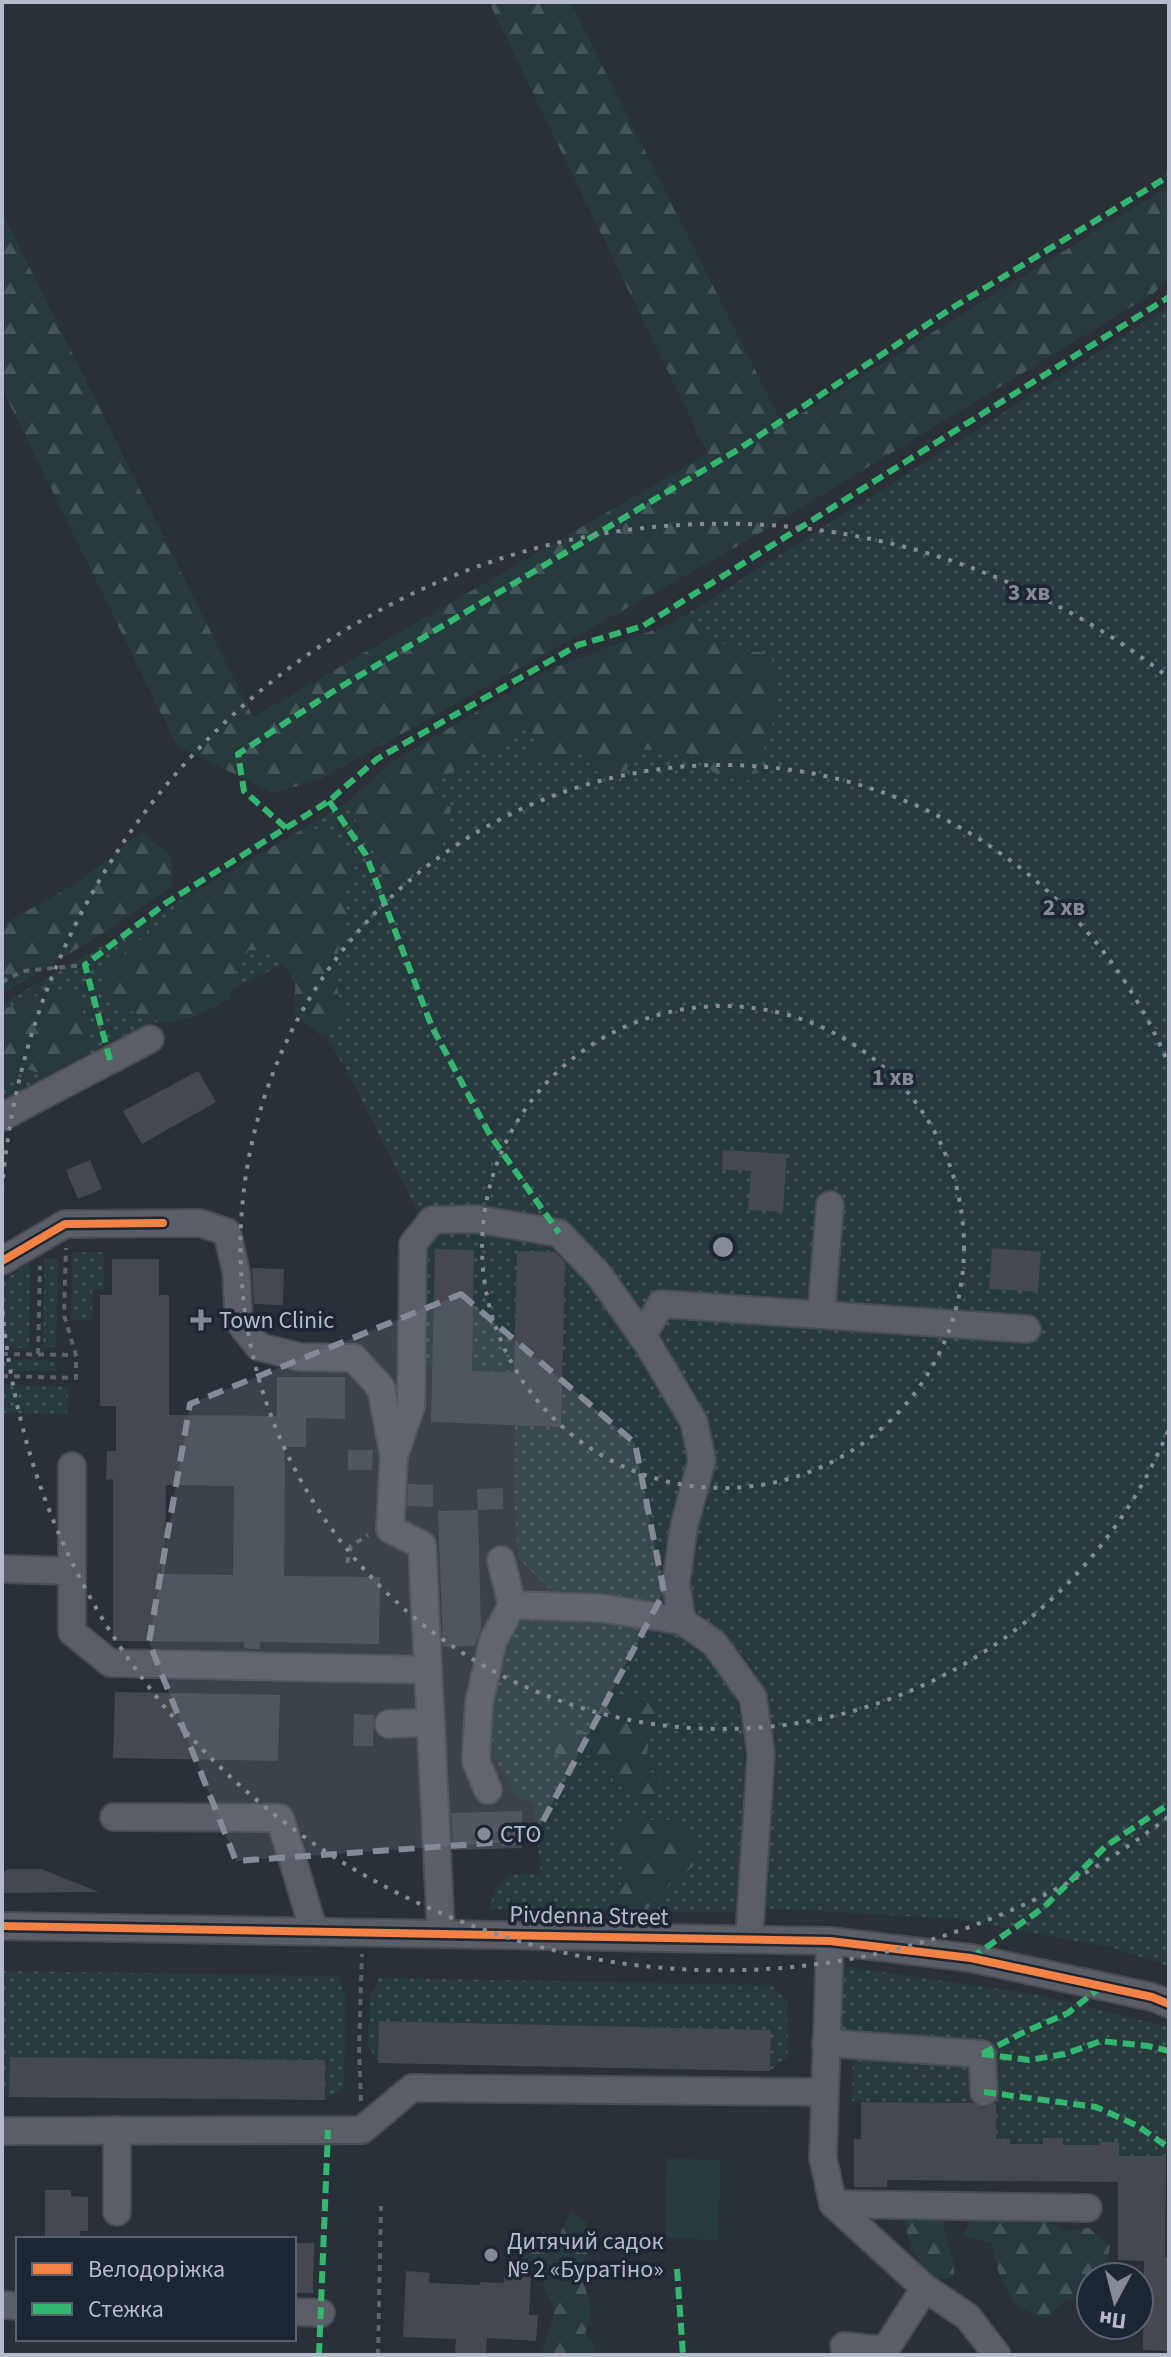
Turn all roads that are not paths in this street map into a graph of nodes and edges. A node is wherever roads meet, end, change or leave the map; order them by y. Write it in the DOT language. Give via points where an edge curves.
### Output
graph roads {
  1 [pos="150,1039"];
  2 [pos="2,1117"];
  3 [pos="830,1205"];
  4 [pos="2,1261"];
  5 [pos="821,1315"];
  6 [pos="1027,1329"];
  7 [pos="642,1337"];
  8 [pos="394,1456"];
  9 [pos="72,1466"];
  10 [pos="501,1560"];
  11 [pos="2,1569"];
  12 [pos="72,1571"];
  13 [pos="512,1605"];
  14 [pos="682,1621"];
  15 [pos="428,1670"];
  16 [pos="430,1722"];
  17 [pos="389,1724"];
  18 [pos="488,1790"];
  19 [pos="114,1817"];
  20 [pos="2,1926"];
  21 [pos="314,1931"];
  22 [pos="441,1933"];
  23 [pos="749,1939"];
  24 [pos="830,1941"];
  25 [pos="1169,2004"];
  26 [pos="826,2043"];
  27 [pos="824,2092"];
  28 [pos="984,2092"];
  29 [pos="117,2130"];
  30 [pos="2,2131"];
  31 [pos="833,2204"];
  32 [pos="1088,2208"];
  33 [pos="117,2212"];
  34 [pos="925,2288"];
  35 [pos="296,2312"];
  36 [pos="321,2313"];
  37 [pos="844,2346"];
  38 [pos="997,2355"];
  1 -- 2 [label="street"];
  3 -- 5 [label="street"];
  4 -- 8 [label="street" via="65,1224 200,1223 227,1232 239,1322 259,1347 301,1357 354,1358 381,1388"];
  5 -- 6 [label="street"];
  5 -- 7 [label="street" via="661,1304"];
  7 -- 8 [label="street" via="599,1275 559,1233 476,1219 432,1220 413,1244 411,1406"];
  7 -- 14 [label="street" via="694,1422 702,1460 684,1526 676,1584"];
  8 -- 15 [label="street" via="390,1529 422,1545"];
  9 -- 12 [label="street"];
  10 -- 13 [label="street"];
  11 -- 12 [label="street"];
  12 -- 15 [label="street" via="72,1632 110,1663"];
  13 -- 14 [label="street" via="601,1608"];
  13 -- 18 [label="street" via="493,1641 479,1703 476,1761"];
  14 -- 23 [label="street" via="714,1643 753,1697 761,1754"];
  15 -- 16 [label="street"];
  16 -- 17 [label="street"];
  16 -- 22 [label="street"];
  19 -- 21 [label="street" via="280,1818"];
  20 -- 21 [label="street, Pivdenna Street"];
  21 -- 22 [label="street, Pivdenna Street"];
  22 -- 23 [label="street, Pivdenna Street"];
  23 -- 24 [label="street, Pivdenna Street"];
  24 -- 25 [label="street, Pivdenna Street" via="971,1958"];
  24 -- 26 [label="street"];
  26 -- 27 [label="street"];
  26 -- 28 [label="street" via="982,2054"];
  27 -- 29 [label="street" via="412,2088 362,2130"];
  27 -- 31 [label="street" via="823,2158"];
  29 -- 30 [label="street"];
  29 -- 33 [label="street"];
  31 -- 32 [label="street"];
  31 -- 34 [label="street"];
  34 -- 37 [label="street" via="885,2350"];
  34 -- 38 [label="street" via="968,2317"];
  35 -- 36 [label="street"];
}
